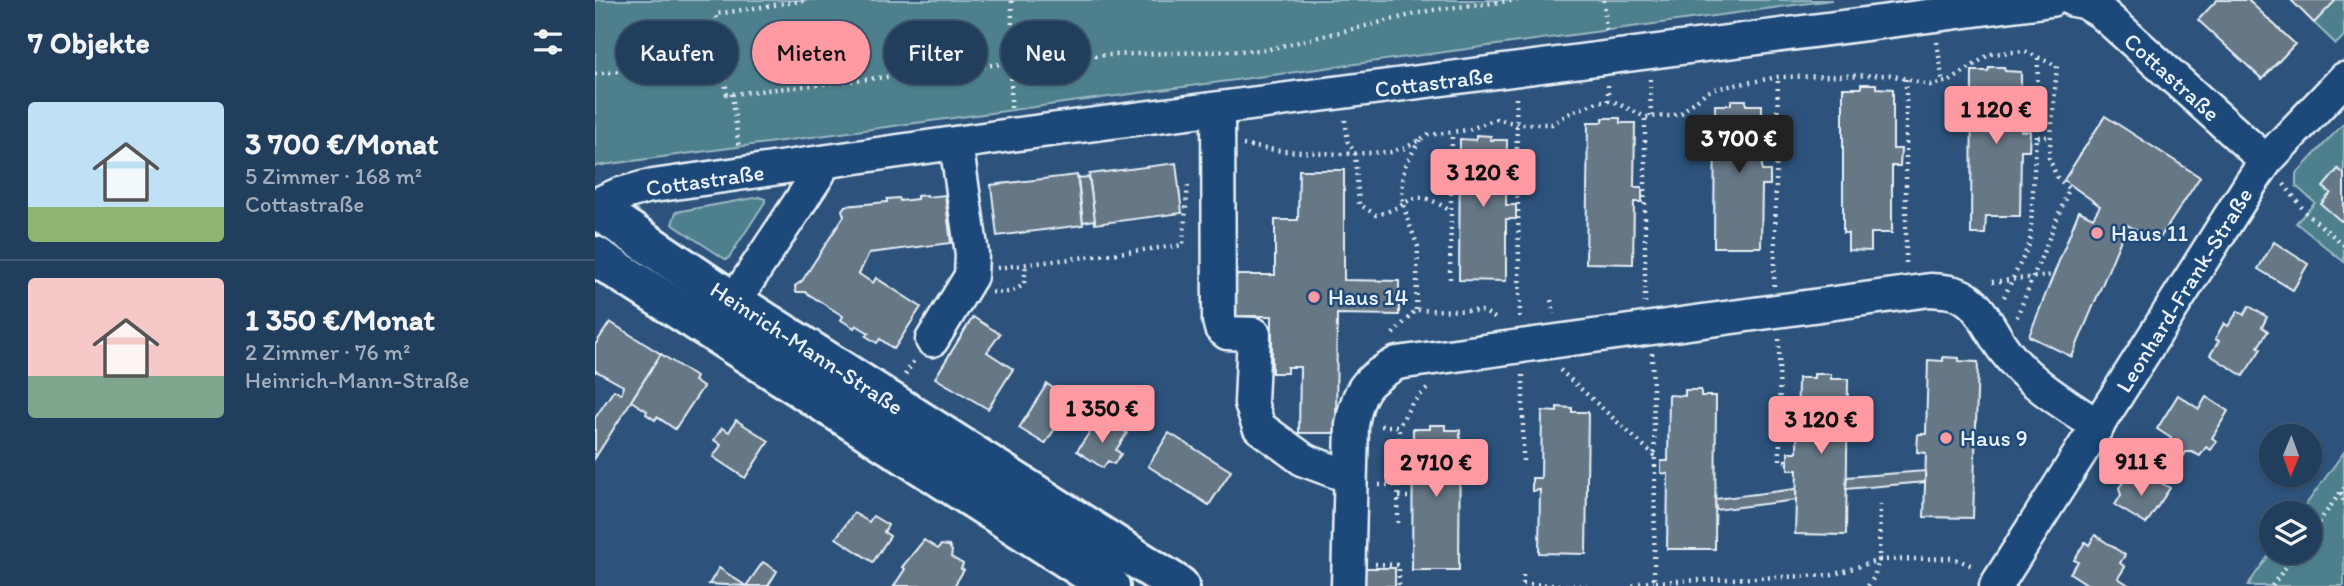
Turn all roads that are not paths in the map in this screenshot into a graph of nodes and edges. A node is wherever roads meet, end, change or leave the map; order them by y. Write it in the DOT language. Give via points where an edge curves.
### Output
graph roads {
  1 [pos="2051,0"];
  2 [pos="2073,0"];
  3 [pos="2344,79"];
  4 [pos="1218,109"];
  5 [pos="956,143"];
  6 [pos="2266,161"];
  7 [pos="818,163"];
  8 [pos="595,207"];
  9 [pos="595,256"];
  10 [pos="724,317"];
  11 [pos="932,340"];
  12 [pos="2098,426"];
  13 [pos="1350,477"];
  14 [pos="1022,485"];
  15 [pos="1002,517"];
  16 [pos="1349,575"];
  17 [pos="1998,583"];
  18 [pos="1110,586"];
  19 [pos="1179,586"];
  1 -- 4 [label="street, Cottastraße"];
  2 -- 6 [label="street, Cottastraße" via="2101,12"];
  3 -- 6 [label="street, Leonhard-Frank-Straße"];
  4 -- 5 [label="street, Cottastraße"];
  4 -- 13 [label="street" via="1221,328 1227,333 1254,334 1251,403 1259,427 1304,460"];
  5 -- 7 [label="street, Cottastraße"];
  5 -- 11 [label="street" via="972,254 967,280"];
  6 -- 12 [label="street, Leonhard-Frank-Straße"];
  7 -- 8 [label="street, Cottastraße" via="646,187"];
  7 -- 10 [label="street" via="819,173"];
  8 -- 10 [label="main road, Heinrich-Mann-Straße"];
  9 -- 10 [label="main road, Heinrich-Mann-Straße"];
  10 -- 14 [label="main road, Heinrich-Mann-Straße"];
  10 -- 15 [label="main road, Heinrich-Mann-Straße"];
  12 -- 13 [label="street" via="2025,374 1970,300 1956,292 1930,290 1776,325 1648,328 1397,363 1373,377 1356,402"];
  12 -- 17 [label="street, Leonhard-Frank-Straße"];
  13 -- 16 [label="street"];
  14 -- 15 [label="street"];
  14 -- 19 [label="main road, Heinrich-Mann-Straße"];
  15 -- 18 [label="main road, Heinrich-Mann-Straße"];
}
